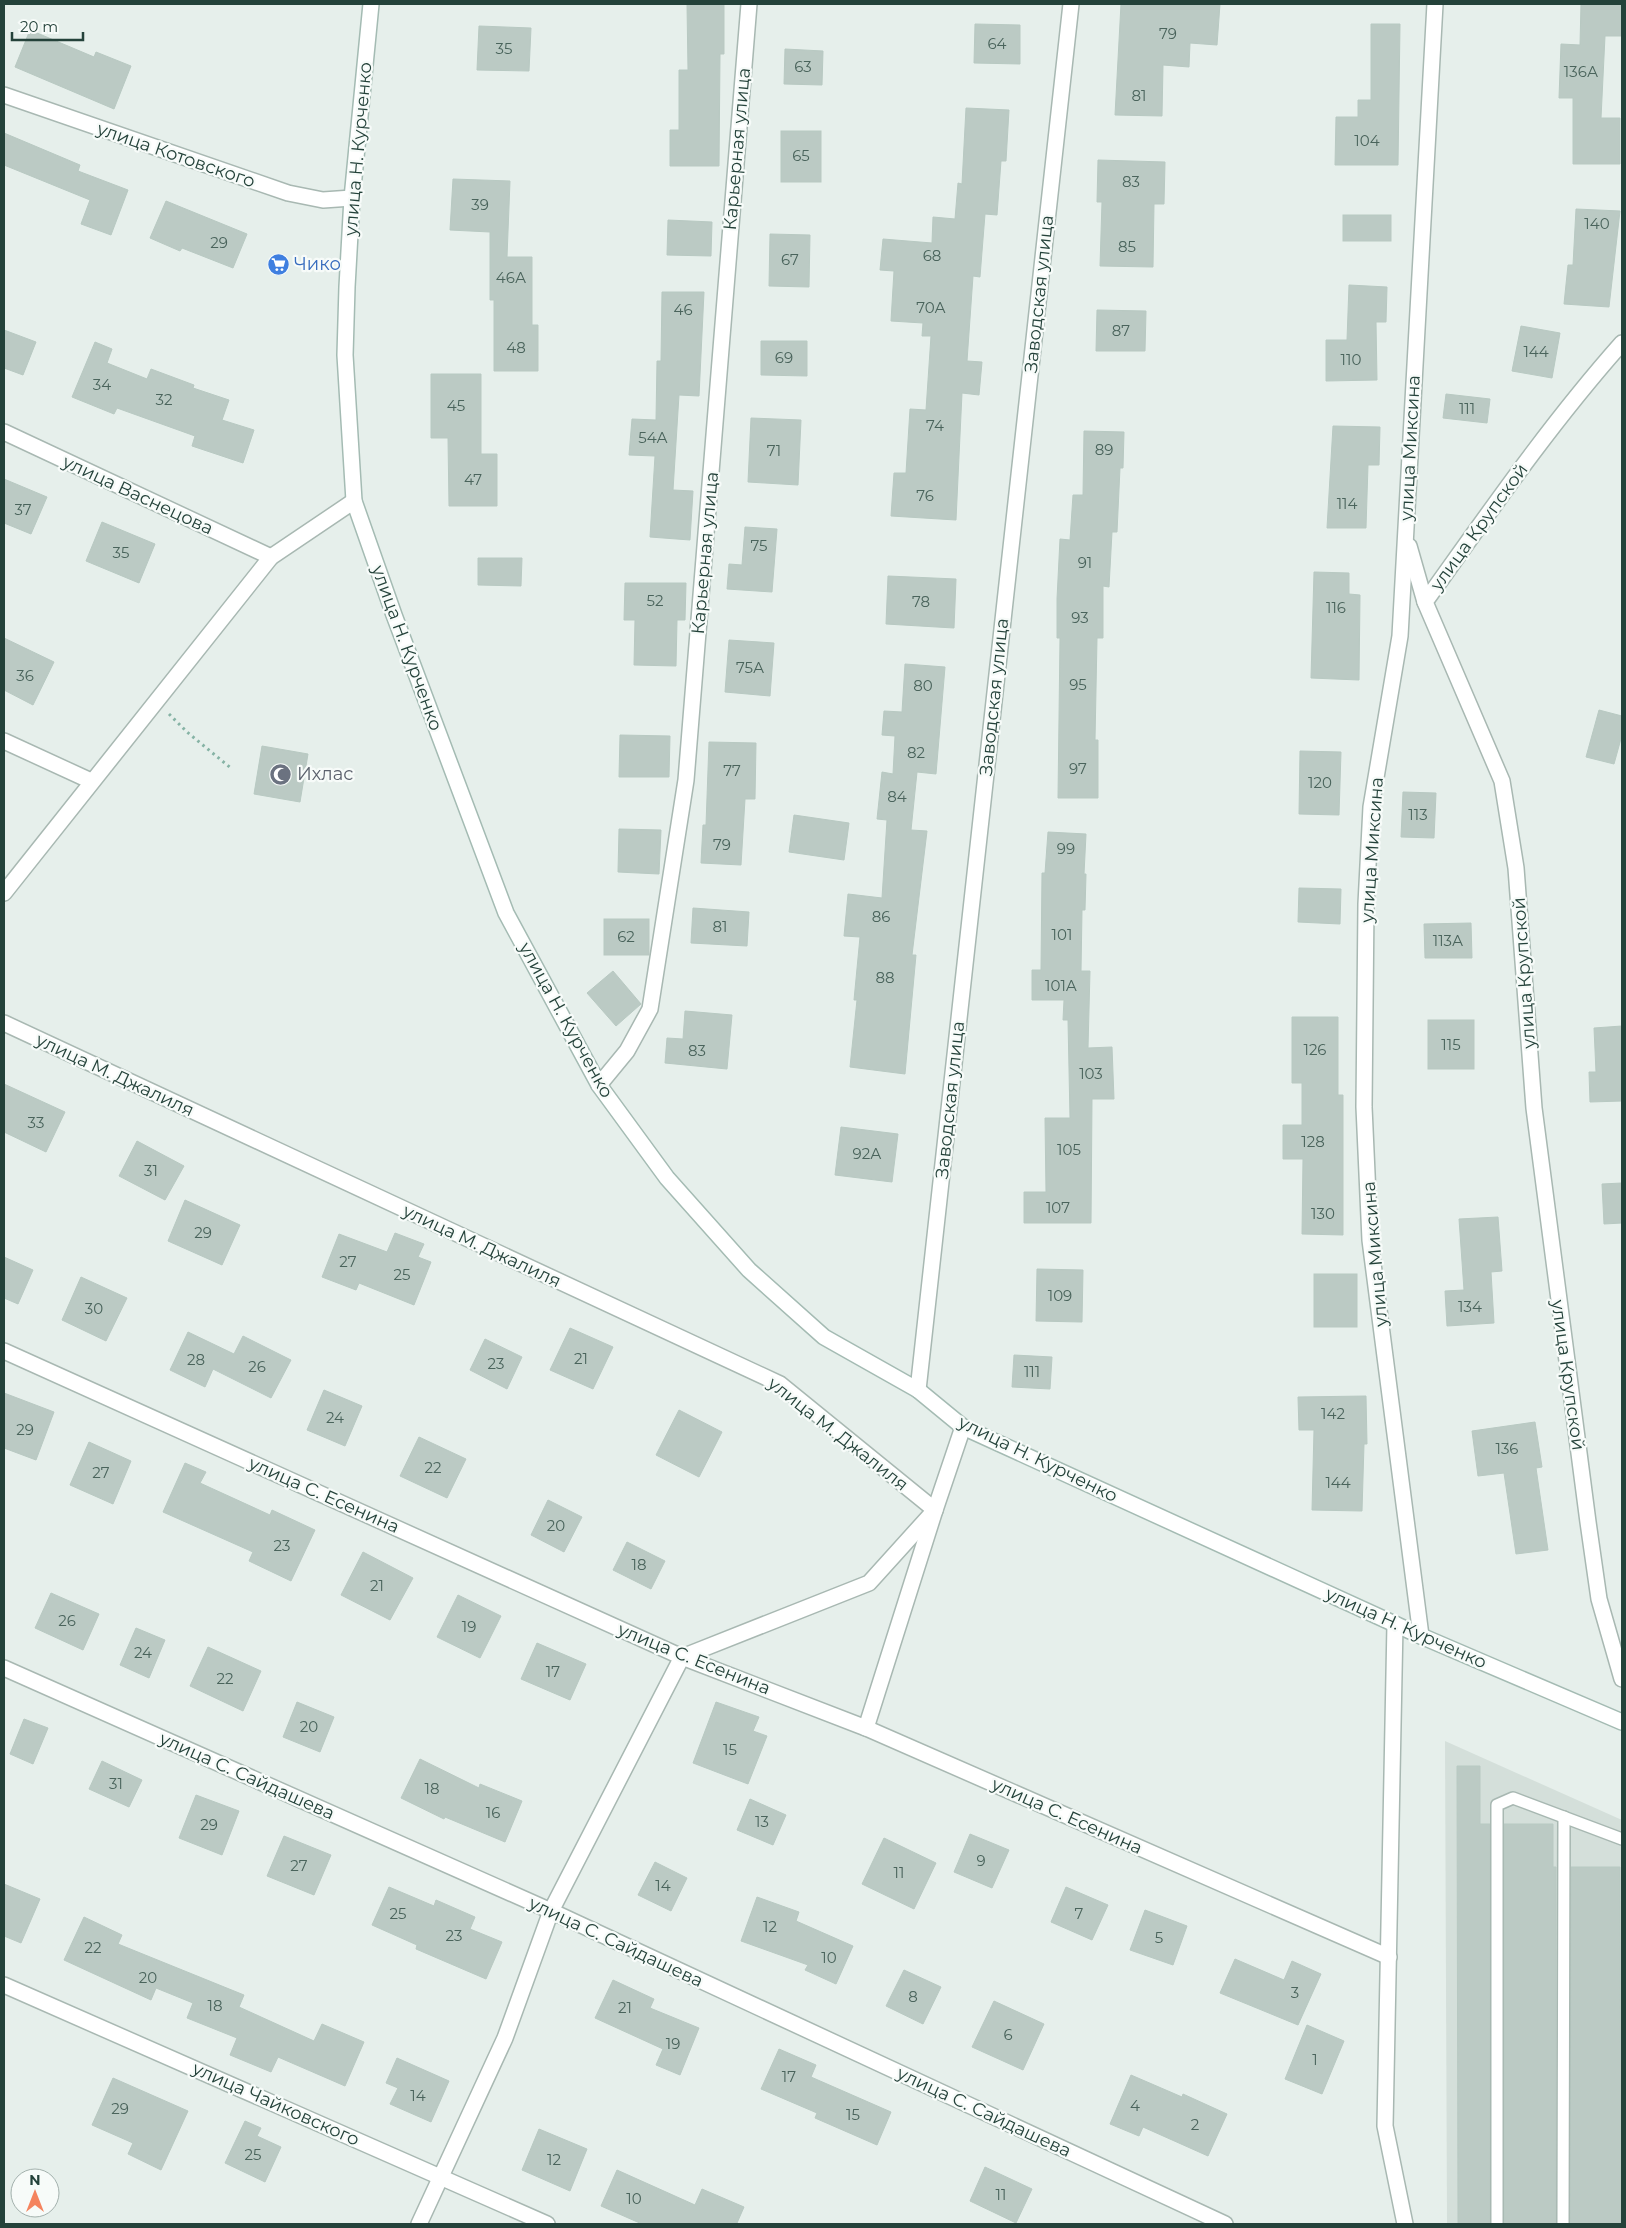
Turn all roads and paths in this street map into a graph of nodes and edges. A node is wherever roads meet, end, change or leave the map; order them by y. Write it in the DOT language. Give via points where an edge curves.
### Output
graph roads {
  1 [pos="371,4"];
  2 [pos="749,4"];
  3 [pos="1071,4"];
  4 [pos="1435,4"];
  5 [pos="4,95"];
  6 [pos="352,198"];
  7 [pos="1622,343"];
  8 [pos="4,432"];
  9 [pos="354,501"];
  10 [pos="1406,534"];
  11 [pos="271,557"];
  12 [pos="1425,602"];
  13 [pos="157,702"];
  14 [pos="4,741"];
  15 [pos="232,769"];
  16 [pos="91,781"];
  17 [pos="4,894"];
  18 [pos="4,1023"];
  19 [pos="599,1085"];
  20 [pos="4,1351"];
  21 [pos="918,1390"];
  22 [pos="963,1427"];
  23 [pos="935,1510"];
  24 [pos="1395,1624"];
  25 [pos="1421,1636"];
  26 [pos="682,1657"];
  27 [pos="4,1668"];
  28 [pos="1622,1679"];
  29 [pos="1622,1722"];
  30 [pos="866,1728"];
  31 [pos="1564,1817"];
  32 [pos="1622,1839"];
  33 [pos="551,1911"];
  34 [pos="1388,1957"];
  35 [pos="4,1985"];
  36 [pos="442,2177"];
  37 [pos="420,2224"];
  38 [pos="547,2224"];
  39 [pos="1225,2224"];
  40 [pos="1405,2224"];
  41 [pos="1497,2224"];
  42 [pos="1563,2224"];
  1 -- 6 [label="street, улица Н. Курченко"];
  2 -- 19 [label="street, Карьерная улица" via="686,780 650,1009 627,1051"];
  3 -- 21 [label="street, Заводская улица"];
  4 -- 10 [label="street, улица Миксина"];
  5 -- 6 [label="street, улица Котовского" via="288,193 323,200"];
  6 -- 9 [label="street, улица Н. Курченко" via="345,355"];
  7 -- 12 [label="street, улица Крупской" via="1587,382 1522,466"];
  8 -- 11 [label="street, улица Васнецова"];
  9 -- 11 [label="street"];
  9 -- 19 [label="street, улица Н. Курченко" via="506,913"];
  10 -- 12 [label="street"];
  10 -- 25 [label="street, улица Миксина" via="1400,636 1371,807 1366,904 1364,1107 1370,1240"];
  11 -- 13 [label="street"];
  12 -- 28 [label="street, улица Крупской" via="1502,781 1516,868 1534,1108 1588,1522 1599,1599"];
  13 -- 15 [label="path"];
  13 -- 16 [label="street"];
  14 -- 16 [label="street"];
  16 -- 17 [label="street"];
  18 -- 23 [label="street, улица М. Джалиля" via="780,1384"];
  19 -- 21 [label="street, улица Н. Курченко" via="667,1178 749,1270 824,1337"];
  20 -- 26 [label="street, улица С. Есенина"];
  21 -- 22 [label="street, улица Н. Курченко"];
  22 -- 23 [label="street"];
  22 -- 24 [label="street, улица Н. Курченко"];
  23 -- 26 [label="street" via="869,1584"];
  23 -- 30 [label="street"];
  24 -- 25 [label="street, улица Н. Курченко"];
  24 -- 34 [label="street"];
  25 -- 29 [label="street, улица Н. Курченко"];
  26 -- 30 [label="street, улица С. Есенина"];
  26 -- 33 [label="street"];
  27 -- 33 [label="street, улица С. Сайдашева"];
  30 -- 34 [label="street, улица С. Есенина"];
  31 -- 32 [label="lane"];
  31 -- 41 [label="lane" via="1513,1798 1497,1805"];
  31 -- 42 [label="lane"];
  33 -- 36 [label="street" via="505,2038"];
  33 -- 39 [label="street, улица С. Сайдашева"];
  34 -- 40 [label="street" via="1385,2126"];
  35 -- 36 [label="street, улица Чайковского"];
  36 -- 37 [label="street"];
  36 -- 38 [label="street, улица Чайковского"];
}
